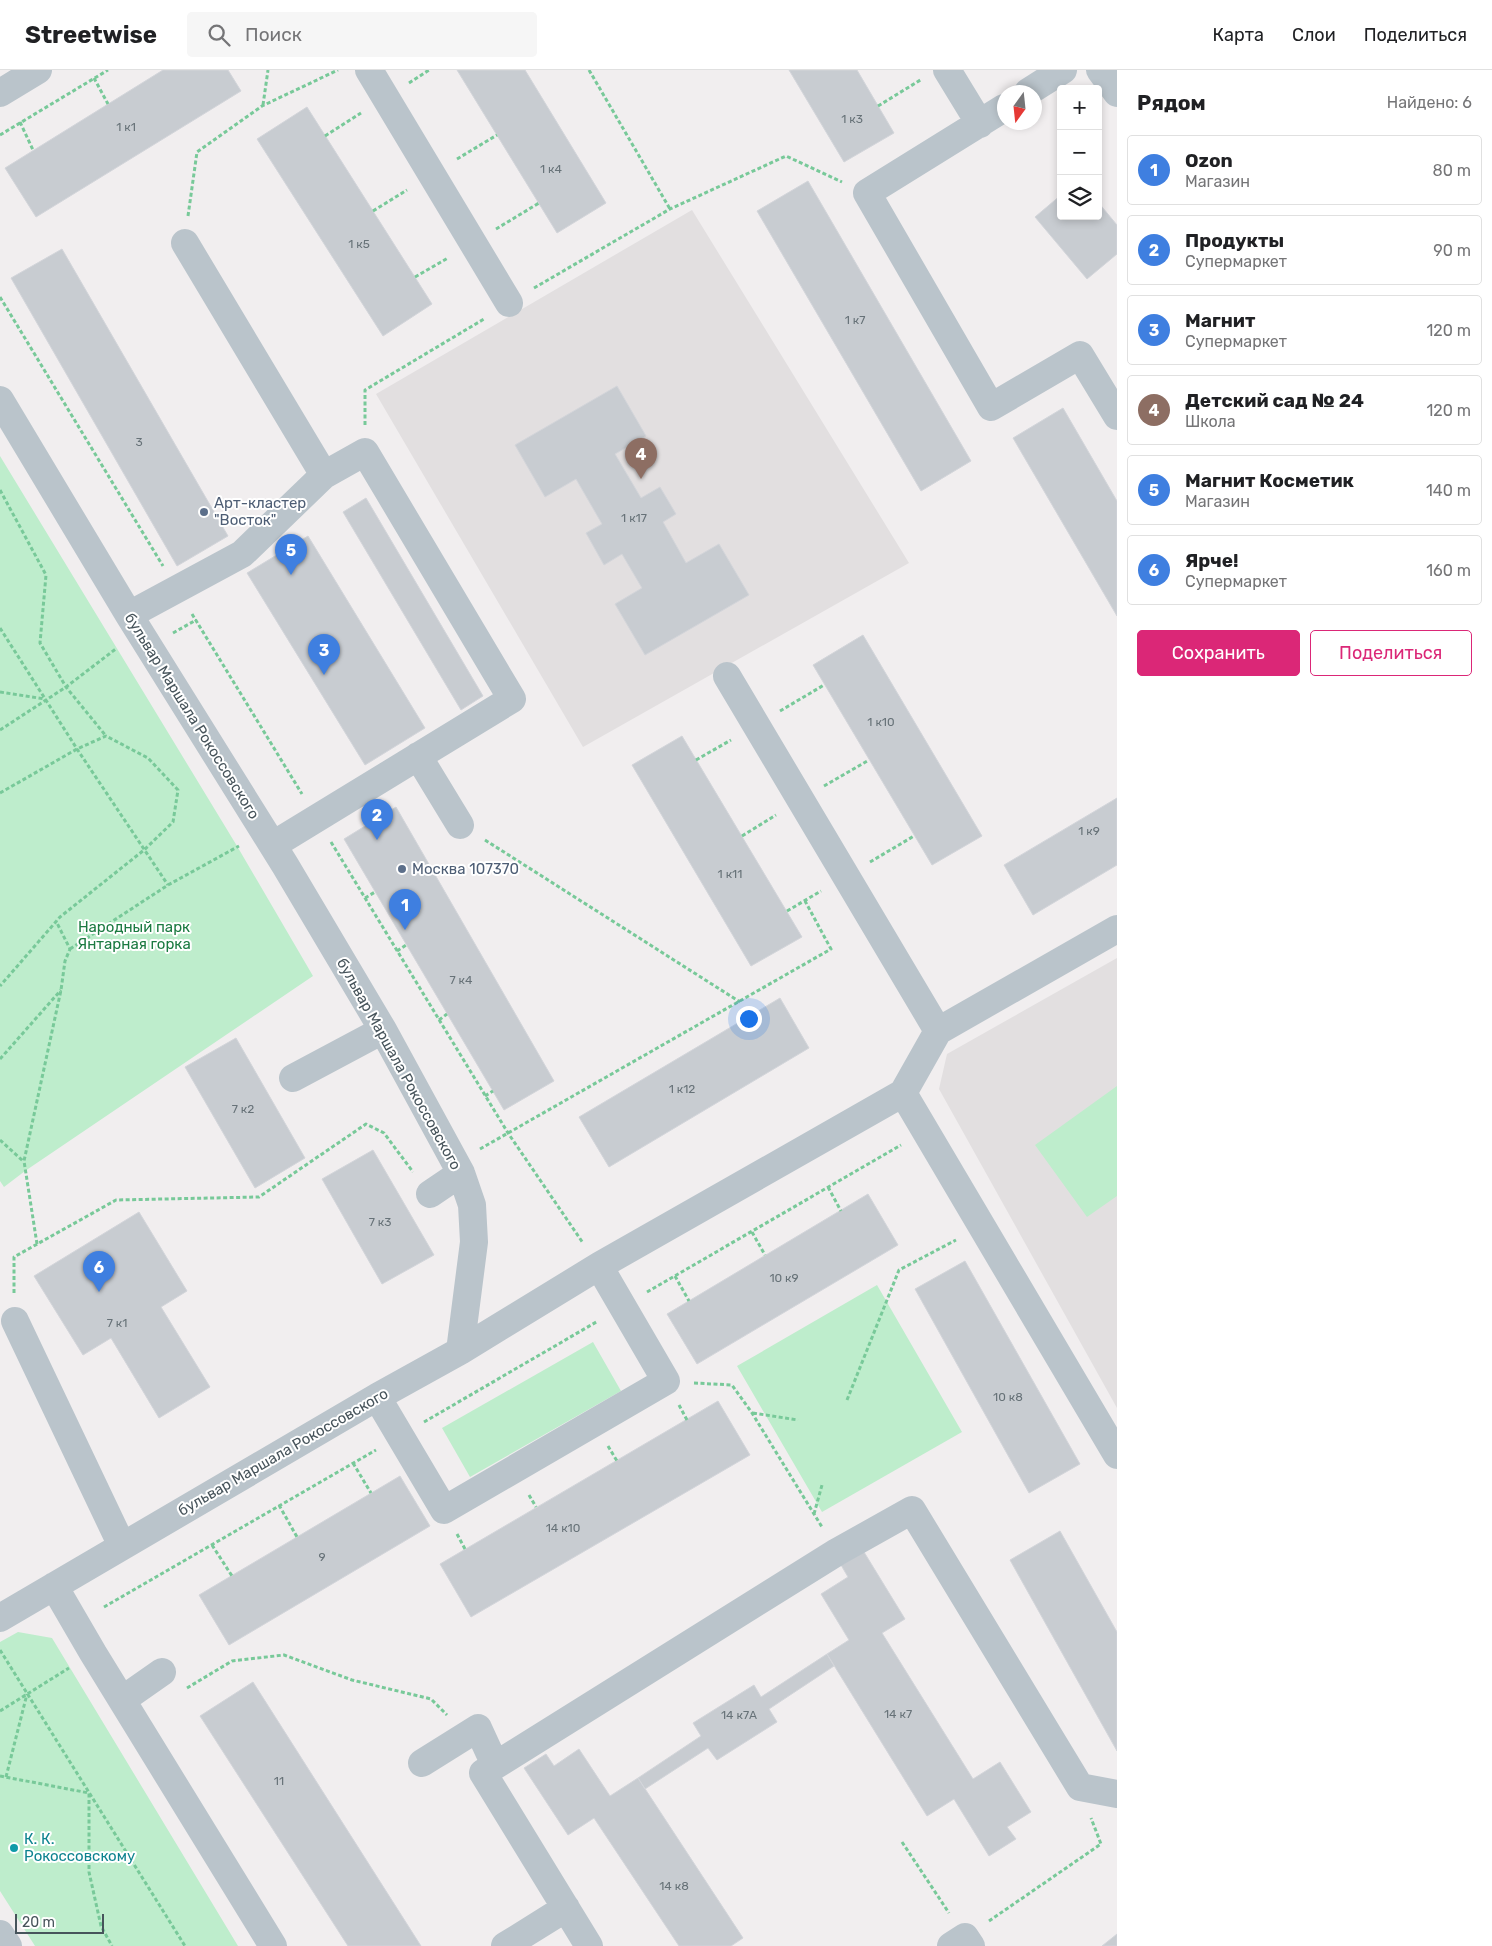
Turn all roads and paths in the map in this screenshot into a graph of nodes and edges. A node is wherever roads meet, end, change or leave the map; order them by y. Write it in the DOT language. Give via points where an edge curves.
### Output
graph roads {
  1 [pos="38,70"];
  2 [pos="108,70"];
  3 [pos="268,70"];
  4 [pos="338,70"];
  5 [pos="369,70"];
  6 [pos="589,70"];
  7 [pos="1063,70"];
  8 [pos="1100,70"];
  9 [pos="938,73"];
  10 [pos="94,78"];
  11 [pos="1039,85"];
  12 [pos="0,92"];
  13 [pos="1117,93"];
  14 [pos="108,104"];
  15 [pos="262,106"];
  16 [pos="878,106"];
  17 [pos="997,113"];
  18 [pos="20,122"];
  19 [pos="980,124"];
  20 [pos="0,135"];
  21 [pos="33,150"];
  22 [pos="868,193"];
  23 [pos="670,209"];
  24 [pos="185,244"];
  25 [pos="0,297"];
  26 [pos="509,303"];
  27 [pos="0,400"];
  28 [pos="1117,416"];
  29 [pos="365,452"];
  30 [pos="324,475"];
  31 [pos="0,490"];
  32 [pos="177,589"];
  33 [pos="129,615"];
  34 [pos="0,628"];
  35 [pos="122,646"];
  36 [pos="727,676"];
  37 [pos="66,687"];
  38 [pos="0,692"];
  39 [pos="46,699"];
  40 [pos="0,730"];
  41 [pos="106,736"];
  42 [pos="77,749"];
  43 [pos="418,756"];
  44 [pos="0,793"];
  45 [pos="316,818"];
  46 [pos="460,825"];
  47 [pos="260,844"];
  48 [pos="144,850"];
  49 [pos="168,885"];
  50 [pos="375,892"];
  51 [pos="364,898"];
  52 [pos="805,901"];
  53 [pos="56,921"];
  54 [pos="1117,929"];
  55 [pos="406,945"];
  56 [pos="70,949"];
  57 [pos="397,951"];
  58 [pos="0,986"];
  59 [pos="61,990"];
  60 [pos="740,1002"];
  61 [pos="447,1014"];
  62 [pos="439,1020"];
  63 [pos="383,1030"];
  64 [pos="938,1031"];
  65 [pos="0,1059"];
  66 [pos="293,1078"];
  67 [pos="493,1091"];
  68 [pos="903,1093"];
  69 [pos="485,1096"];
  70 [pos="926,1131"];
  71 [pos="508,1133"];
  72 [pos="0,1140"];
  73 [pos="24,1161"];
  74 [pos="458,1168"];
  75 [pos="828,1187"];
  76 [pos="430,1194"];
  77 [pos="841,1211"];
  78 [pos="981,1226"];
  79 [pos="752,1232"];
  80 [pos="37,1244"];
  81 [pos="765,1255"];
  82 [pos="599,1266"];
  83 [pos="675,1276"];
  84 [pos="689,1301"];
  85 [pos="623,1306"];
  86 [pos="14,1321"];
  87 [pos="460,1351"];
  88 [pos="666,1381"];
  89 [pos="377,1397"];
  90 [pos="847,1400"];
  91 [pos="752,1412"];
  92 [pos="798,1420"];
  93 [pos="399,1436"];
  94 [pos="1117,1455"];
  95 [pos="353,1463"];
  96 [pos="822,1485"];
  97 [pos="371,1493"];
  98 [pos="279,1506"];
  99 [pos="814,1514"];
  100 [pos="297,1537"];
  101 [pos="212,1544"];
  102 [pos="122,1546"];
  103 [pos="837,1552"];
  104 [pos="232,1576"];
  105 [pos="54,1586"];
  106 [pos="104,1607"];
  107 [pos="4,1609"];
  108 [pos="0,1650"];
  109 [pos="93,1653"];
  110 [pos="162,1672"];
  111 [pos="186,1689"];
  112 [pos="28,1694"];
  113 [pos="122,1700"];
  114 [pos="0,1711"];
  115 [pos="467,1735"];
  116 [pos="422,1763"];
  117 [pos="495,1765"];
  118 [pos="0,1776"];
  119 [pos="6,1778"];
  120 [pos="1080,1787"];
  121 [pos="89,1793"];
  122 [pos="1117,1794"];
  123 [pos="902,1842"];
  124 [pos="566,1908"];
  125 [pos="0,1934"];
  126 [pos="962,1943"];
  127 [pos="8,1946"];
  128 [pos="112,1946"];
  129 [pos="185,1946"];
  130 [pos="273,1946"];
  131 [pos="505,1946"];
  132 [pos="589,1946"];
  1 -- 12 [label="street"];
  2 -- 10 [label="path"];
  3 -- 15 [label="path"];
  4 -- 15 [label="path"];
  5 -- 26 [label="street"];
  6 -- 23 [label="path"];
  7 -- 11 [label="street"];
  8 -- 13 [label="street"];
  9 -- 16 [label="path"];
  9 -- 19 [label="street"];
  10 -- 14 [label="path"];
  10 -- 18 [label="path"];
  15 -- 24 [label="path" via="197,152"];
  17 -- 19 [label="street"];
  18 -- 20 [label="path"];
  18 -- 21 [label="path"];
  19 -- 22 [label="street"];
  22 -- 23 [label="path" via="786,156"];
  22 -- 28 [label="street" via="991,407 1080,355"];
  23 -- 26 [label="path"];
  24 -- 30 [label="street"];
  25 -- 32 [label="path"];
  26 -- 29 [label="path" via="365,390"];
  27 -- 33 [label="street, бульвар Маршала Рокоссовского"];
  29 -- 30 [label="street"];
  29 -- 43 [label="street" via="512,699"];
  30 -- 32 [label="street" via="242,554"];
  31 -- 37 [label="path" via="46,575 40,643"];
  32 -- 33 [label="street"];
  32 -- 45 [label="path"];
  33 -- 47 [label="street, бульвар Маршала Рокоссовского"];
  34 -- 39 [label="path"];
  35 -- 37 [label="path"];
  36 -- 64 [label="street"];
  37 -- 39 [label="path"];
  37 -- 41 [label="path"];
  38 -- 39 [label="path"];
  39 -- 40 [label="path"];
  39 -- 42 [label="path"];
  41 -- 42 [label="path"];
  41 -- 48 [label="path" via="148,758 178,790 173,822"];
  42 -- 44 [label="path"];
  42 -- 48 [label="path"];
  43 -- 45 [label="street"];
  43 -- 46 [label="street"];
  45 -- 47 [label="street"];
  45 -- 51 [label="path"];
  46 -- 60 [label="path"];
  47 -- 49 [label="path" via="237,846"];
  47 -- 63 [label="street, бульвар Маршала Рокоссовского"];
  48 -- 49 [label="path"];
  48 -- 53 [label="path"];
  49 -- 56 [label="path"];
  50 -- 51 [label="path"];
  51 -- 57 [label="path"];
  52 -- 60 [label="path" via="831,949"];
  53 -- 56 [label="path"];
  53 -- 58 [label="path"];
  54 -- 64 [label="street"];
  55 -- 57 [label="path"];
  56 -- 59 [label="path" via="64,961"];
  57 -- 62 [label="path"];
  59 -- 65 [label="path"];
  59 -- 73 [label="path"];
  60 -- 71 [label="path"];
  61 -- 62 [label="path"];
  62 -- 69 [label="path"];
  63 -- 66 [label="street"];
  63 -- 74 [label="street, бульвар Маршала Рокоссовского"];
  64 -- 68 [label="street"];
  67 -- 69 [label="path"];
  68 -- 70 [label="street"];
  68 -- 82 [label="street"];
  69 -- 71 [label="path"];
  70 -- 75 [label="path"];
  70 -- 78 [label="street"];
  71 -- 74 [label="path"];
  71 -- 82 [label="path"];
  72 -- 73 [label="path"];
  73 -- 80 [label="path"];
  74 -- 76 [label="street"];
  74 -- 87 [label="street, бульвар Маршала Рокоссовского" via="472,1206 474,1242"];
  75 -- 77 [label="path"];
  75 -- 79 [label="path"];
  76 -- 80 [label="path" via="384,1133 366,1124 259,1197 116,1200"];
  78 -- 90 [label="path" via="899,1270"];
  78 -- 94 [label="street"];
  79 -- 81 [label="path"];
  79 -- 83 [label="path"];
  80 -- 86 [label="path" via="14,1257"];
  82 -- 85 [label="street"];
  82 -- 87 [label="street"];
  83 -- 84 [label="path"];
  83 -- 85 [label="path"];
  85 -- 88 [label="street"];
  85 -- 93 [label="path"];
  86 -- 102 [label="street"];
  87 -- 89 [label="street, бульвар Маршала Рокоссовского"];
  88 -- 91 [label="path" via="732,1385"];
  88 -- 93 [label="street" via="444,1510"];
  89 -- 93 [label="street"];
  89 -- 102 [label="street, бульвар Маршала Рокоссовского"];
  91 -- 92 [label="path"];
  91 -- 99 [label="path"];
  93 -- 95 [label="path"];
  95 -- 97 [label="path"];
  95 -- 98 [label="path"];
  96 -- 99 [label="path"];
  98 -- 100 [label="path"];
  98 -- 101 [label="path"];
  99 -- 103 [label="path"];
  101 -- 104 [label="path"];
  101 -- 106 [label="path"];
  102 -- 105 [label="street, бульвар Маршала Рокоссовского"];
  103 -- 117 [label="street"];
  103 -- 120 [label="street" via="912,1510"];
  105 -- 107 [label="street, бульвар Маршала Рокоссовского"];
  105 -- 109 [label="street"];
  108 -- 112 [label="path"];
  109 -- 112 [label="path"];
  109 -- 113 [label="street"];
  110 -- 113 [label="street"];
  111 -- 115 [label="path" via="232,1661 284,1655 352,1680 431,1699"];
  112 -- 114 [label="path"];
  112 -- 119 [label="path"];
  112 -- 121 [label="path"];
  113 -- 130 [label="street"];
  115 -- 116 [label="street"];
  115 -- 117 [label="street" via="478,1728"];
  117 -- 124 [label="street" via="483,1773"];
  118 -- 119 [label="path"];
  119 -- 121 [label="path"];
  120 -- 122 [label="street"];
  120 -- 126 [label="path" via="1101,1844"];
  121 -- 128 [label="path" via="89,1872 101,1926"];
  121 -- 129 [label="path"];
  123 -- 126 [label="path"];
  124 -- 131 [label="street"];
  124 -- 132 [label="street"];
  125 -- 127 [label="street"];
}
